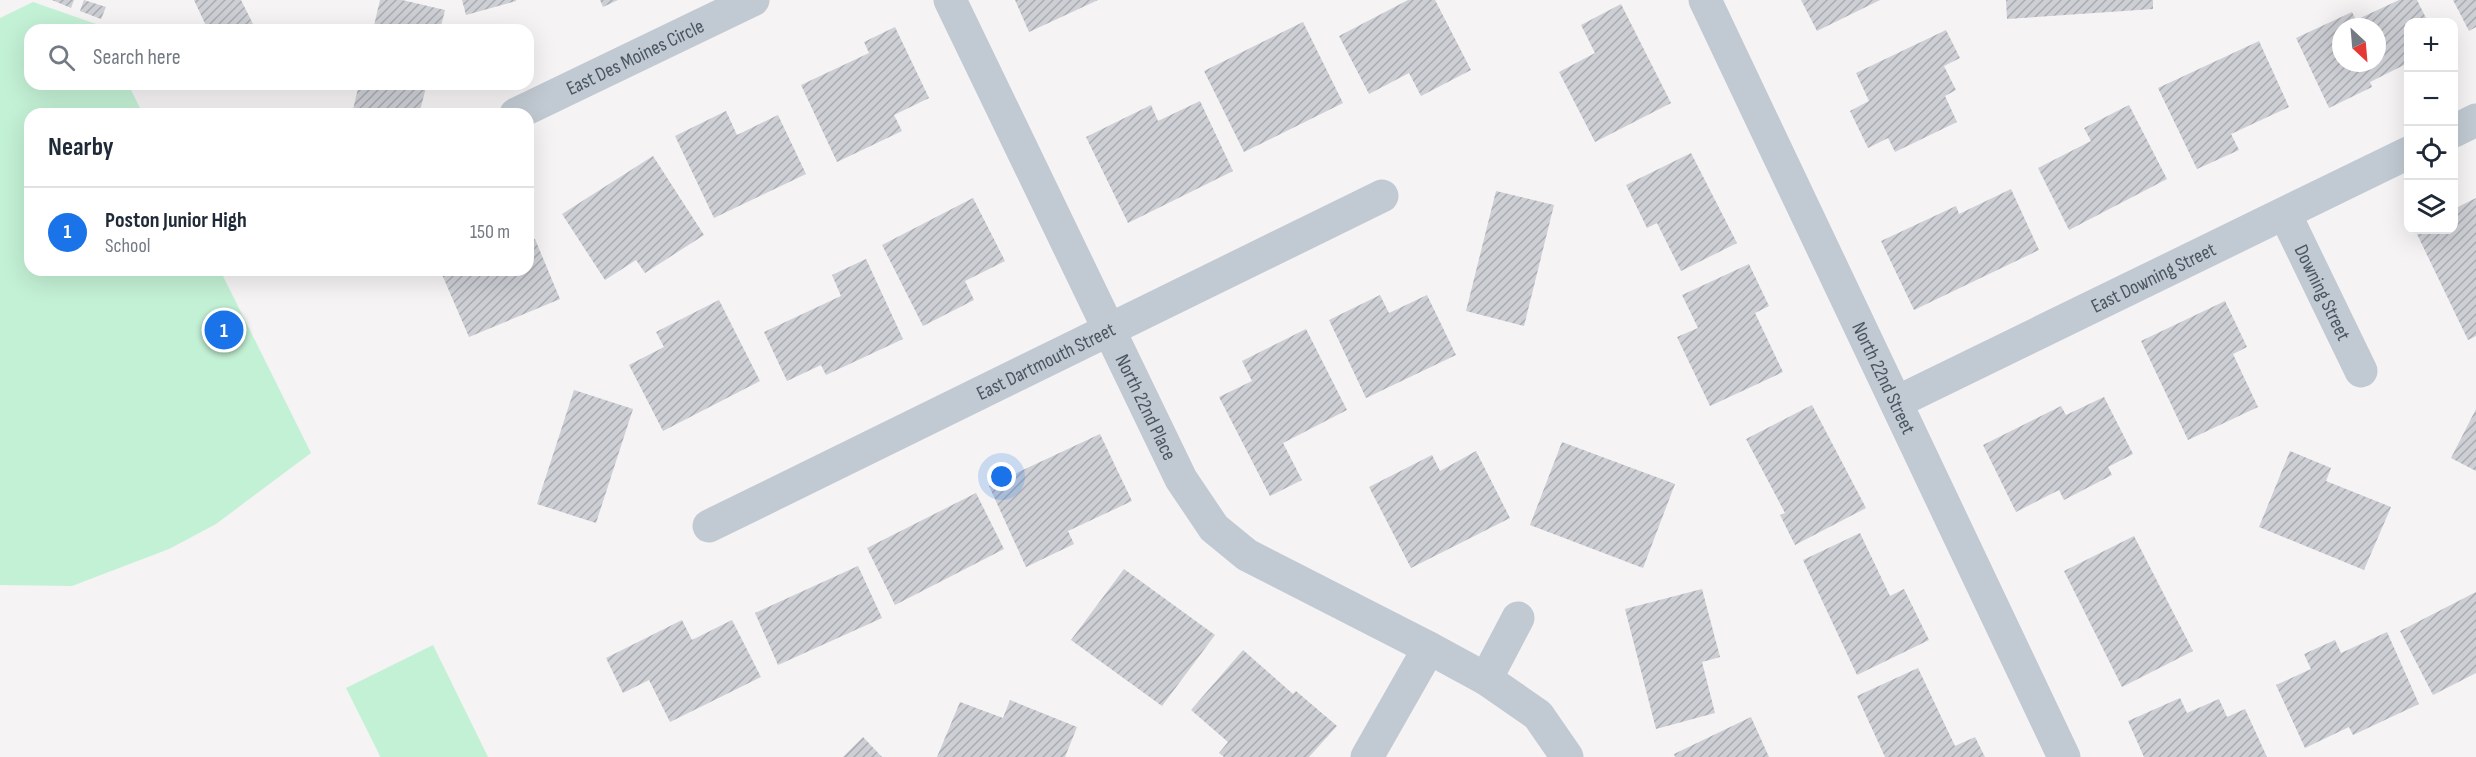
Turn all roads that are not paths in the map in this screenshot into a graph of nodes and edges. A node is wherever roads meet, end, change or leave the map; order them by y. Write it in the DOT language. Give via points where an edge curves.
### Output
graph roads {
  1 [pos="753,0"];
  2 [pos="950,0"];
  3 [pos="1705,0"];
  4 [pos="528,108"];
  5 [pos="2476,120"];
  6 [pos="2458,129"];
  7 [pos="2404,155"];
  8 [pos="1382,196"];
  9 [pos="2285,214"];
  10 [pos="1107,330"];
  11 [pos="2361,371"];
  12 [pos="1897,402"];
  13 [pos="709,526"];
  14 [pos="1518,618"];
  15 [pos="1429,648"];
  16 [pos="1486,679"];
  17 [pos="1367,757"];
  18 [pos="1567,757"];
  19 [pos="2064,757"];
  1 -- 4 [label="street, East Des Moines Circle"];
  2 -- 10 [label="street, North 22nd Place"];
  3 -- 12 [label="street, North 22nd Street"];
  5 -- 6 [label="street"];
  7 -- 9 [label="street, East Downing Street"];
  8 -- 10 [label="street, East Dartmouth Street"];
  9 -- 11 [label="street, Downing Street"];
  9 -- 12 [label="street, East Downing Street"];
  10 -- 13 [label="street, East Dartmouth Street"];
  10 -- 15 [label="street, North 22nd Place" via="1181,479 1214,528 1247,555"];
  12 -- 19 [label="street, North 22nd Street"];
  14 -- 16 [label="street"];
  15 -- 16 [label="street, North 22nd Place"];
  15 -- 17 [label="street"];
  16 -- 18 [label="street, North 22nd Place" via="1538,715"];
}
